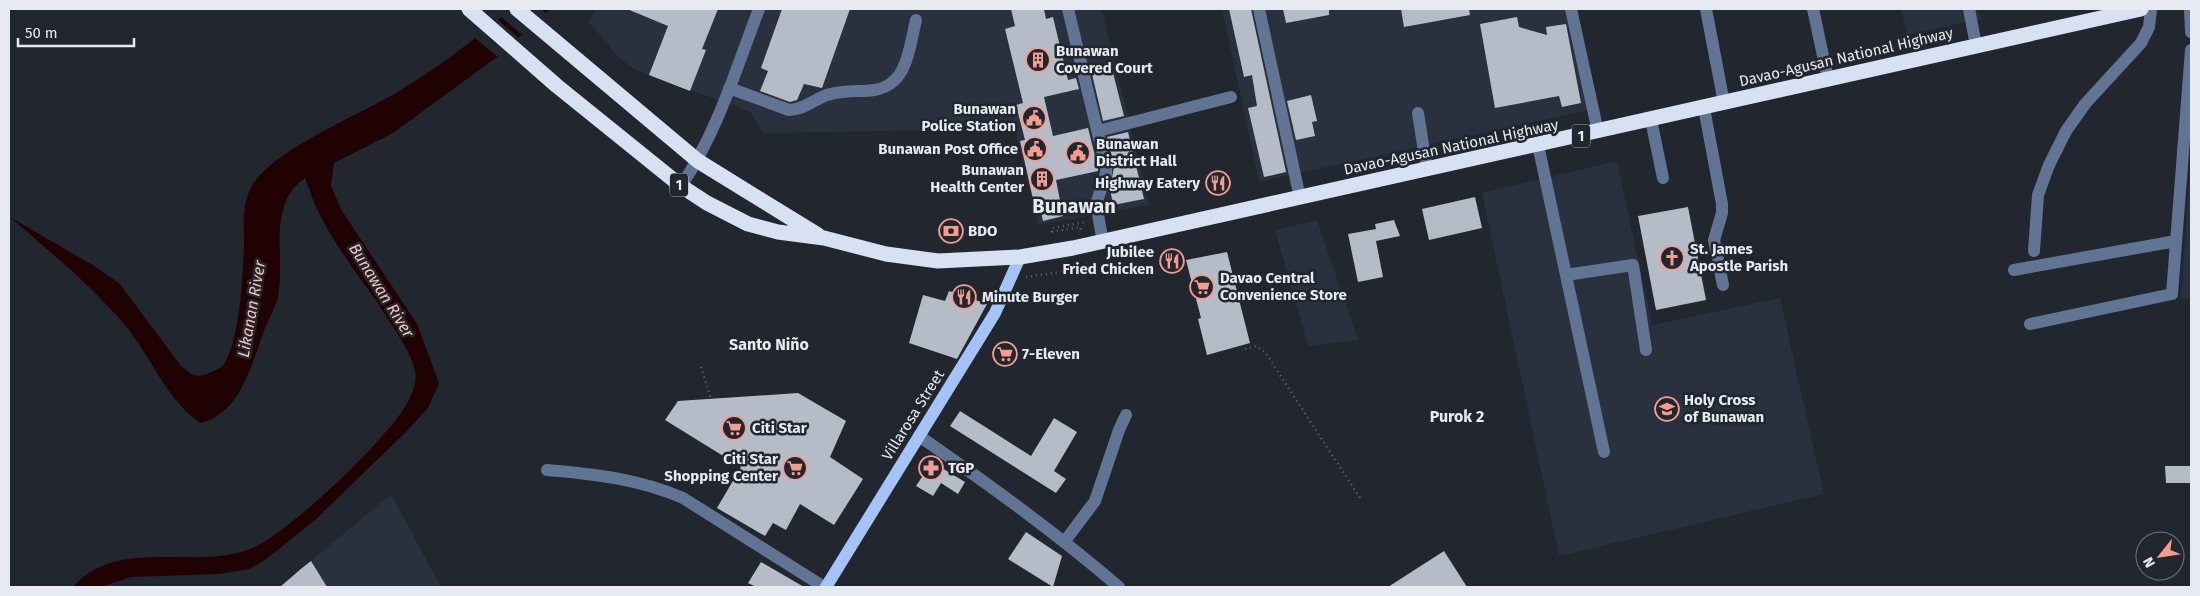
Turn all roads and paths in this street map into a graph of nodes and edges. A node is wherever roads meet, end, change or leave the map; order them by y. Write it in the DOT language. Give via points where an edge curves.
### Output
graph roads {
  1 [pos="517,9"];
  2 [pos="759,9"];
  3 [pos="1068,9"];
  4 [pos="1259,9"];
  5 [pos="1571,9"];
  6 [pos="1706,9"];
  7 [pos="1813,9"];
  8 [pos="1968,9"];
  9 [pos="2141,9"];
  10 [pos="2151,9"];
  11 [pos="2190,9"];
  12 [pos="472,12"];
  13 [pos="916,20"];
  14 [pos="2191,32"];
  15 [pos="1976,45"];
  16 [pos="2191,50"];
  17 [pos="1828,79"];
  18 [pos="730,88"];
  19 [pos="1231,97"];
  20 [pos="1724,103"];
  21 [pos="1704,108"];
  22 [pos="1418,113"];
  23 [pos="1651,120"];
  24 [pos="1098,131"];
  25 [pos="1598,132"];
  26 [pos="1538,145"];
  27 [pos="698,161"];
  28 [pos="1427,170"];
  29 [pos="1663,178"];
  30 [pos="680,186"];
  31 [pos="1300,198"];
  32 [pos="1098,220"];
  33 [pos="1080,227"];
  34 [pos="824,238"];
  35 [pos="2176,241"];
  36 [pos="1103,242"];
  37 [pos="2034,251"];
  38 [pos="1020,257"];
  39 [pos="1087,268"];
  40 [pos="2014,270"];
  41 [pos="1566,275"];
  42 [pos="1013,277"];
  43 [pos="1724,285"];
  44 [pos="2030,324"];
  45 [pos="1245,349"];
  46 [pos="1646,350"];
  47 [pos="701,367"];
  48 [pos="711,399"];
  49 [pos="1126,415"];
  50 [pos="919,436"];
  51 [pos="1604,452"];
  52 [pos="547,470"];
  53 [pos="1362,501"];
  54 [pos="1065,541"];
  55 [pos="825,587"];
  56 [pos="1118,587"];
  1 -- 27 [label="highway, Davao-Agusan National Highway / 1"];
  2 -- 18 [label="street"];
  3 -- 24 [label="street"];
  4 -- 31 [label="street"];
  5 -- 25 [label="street"];
  6 -- 20 [label="street"];
  7 -- 17 [label="street"];
  8 -- 15 [label="street"];
  9 -- 15 [label="highway, Davao-Agusan National Highway / 1"];
  10 -- 37 [label="street" via="2149,27 2141,43 2085,104 2066,131 2038,194"];
  11 -- 14 [label="street"];
  12 -- 30 [label="highway, Davao-Agusan National Highway / 1"];
  13 -- 18 [label="street" via="902,72 884,88 829,94 796,110 789,110"];
  15 -- 17 [label="highway, Davao-Agusan National Highway / 1"];
  16 -- 35 [label="street"];
  17 -- 20 [label="highway, Davao-Agusan National Highway / 1"];
  18 -- 27 [label="street"];
  19 -- 24 [label="street"];
  20 -- 21 [label="highway, Davao-Agusan National Highway / 1"];
  21 -- 23 [label="highway, Davao-Agusan National Highway / 1"];
  21 -- 43 [label="street" via="1722,204 1714,240"];
  22 -- 28 [label="street"];
  23 -- 25 [label="highway, Davao-Agusan National Highway / 1"];
  23 -- 29 [label="street"];
  24 -- 32 [label="street" via="1106,167 1097,196"];
  25 -- 26 [label="highway, Davao-Agusan National Highway / 1"];
  26 -- 28 [label="highway, Davao-Agusan National Highway / 1"];
  26 -- 41 [label="street"];
  27 -- 30 [label="street"];
  27 -- 34 [label="highway, Davao-Agusan National Highway / 1"];
  28 -- 31 [label="highway, Davao-Agusan National Highway / 1"];
  30 -- 34 [label="highway, Davao-Agusan National Highway / 1" via="748,224"];
  31 -- 36 [label="highway, Davao-Agusan National Highway / 1"];
  32 -- 33 [label="path" via="1052,228 1052,232"];
  32 -- 36 [label="street"];
  34 -- 38 [label="highway, Davao-Agusan National Highway / 1" via="915,259 963,261"];
  35 -- 40 [label="street"];
  35 -- 44 [label="street" via="2172,294"];
  36 -- 38 [label="highway, Davao-Agusan National Highway / 1"];
  38 -- 42 [label="main road, Villarosa Street"];
  39 -- 42 [label="path"];
  41 -- 46 [label="street" via="1633,265"];
  41 -- 51 [label="street"];
  42 -- 50 [label="main road, Villarosa Street" via="995,313"];
  45 -- 53 [label="path" via="1256,346 1265,352"];
  47 -- 48 [label="path"];
  49 -- 54 [label="street" via="1095,501"];
  50 -- 54 [label="street"];
  50 -- 55 [label="main road, Villarosa Street"];
  52 -- 55 [label="street" via="601,474 663,489 698,507"];
  54 -- 56 [label="street"];
}
